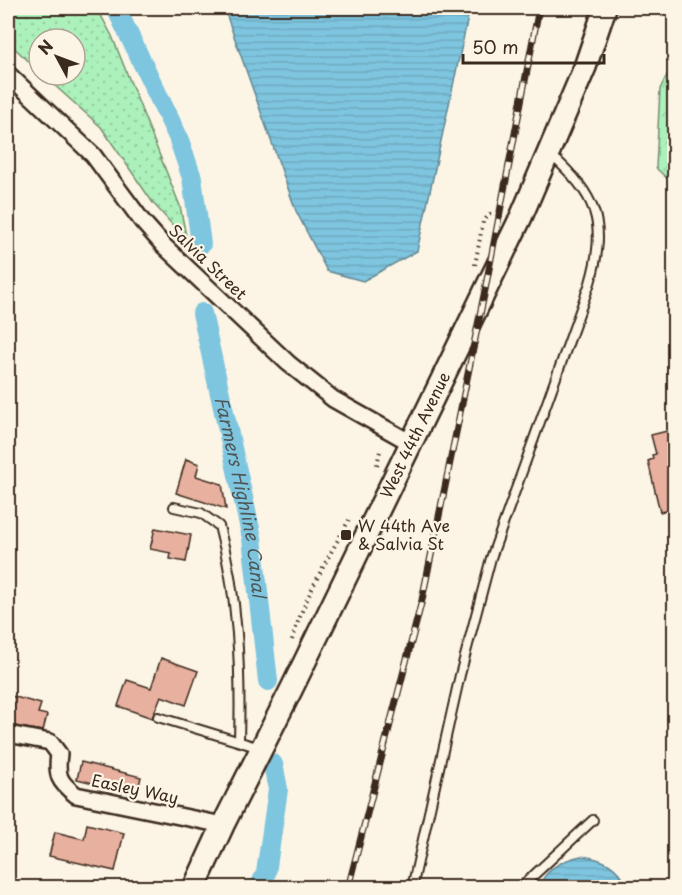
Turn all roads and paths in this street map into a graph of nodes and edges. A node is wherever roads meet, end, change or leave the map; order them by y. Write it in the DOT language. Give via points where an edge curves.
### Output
graph roads {
  1 [pos="605,8"];
  2 [pos="8,74"];
  3 [pos="550,154"];
  4 [pos="411,443"];
  5 [pos="380,451"];
  6 [pos="372,474"];
  7 [pos="174,507"];
  8 [pos="353,513"];
  9 [pos="339,537"];
  10 [pos="158,717"];
  11 [pos="8,734"];
  12 [pos="239,741"];
  13 [pos="262,747"];
  14 [pos="593,820"];
  15 [pos="222,825"];
  16 [pos="414,887"];
  17 [pos="194,888"];
  18 [pos="520,888"];
  1 -- 3 [label="street, West 44th Avenue"];
  2 -- 4 [label="street, Salvia Street" via="93,155 165,247 288,363 333,399"];
  3 -- 4 [label="street, West 44th Avenue"];
  3 -- 16 [label="lane" via="577,181 592,204 598,229 597,256 491,558 460,675"];
  4 -- 13 [label="street, West 44th Avenue"];
  5 -- 6 [label="path"];
  7 -- 12 [label="lane" via="201,513 219,525 229,563 241,683"];
  8 -- 9 [label="path"];
  10 -- 12 [label="lane"];
  11 -- 15 [label="street, Easley Way" via="50,742 59,754 57,770 62,785 76,795"];
  12 -- 13 [label="lane"];
  13 -- 15 [label="street, West 44th Avenue"];
  14 -- 18 [label="lane"];
  15 -- 17 [label="street, West 44th Avenue"];
}
